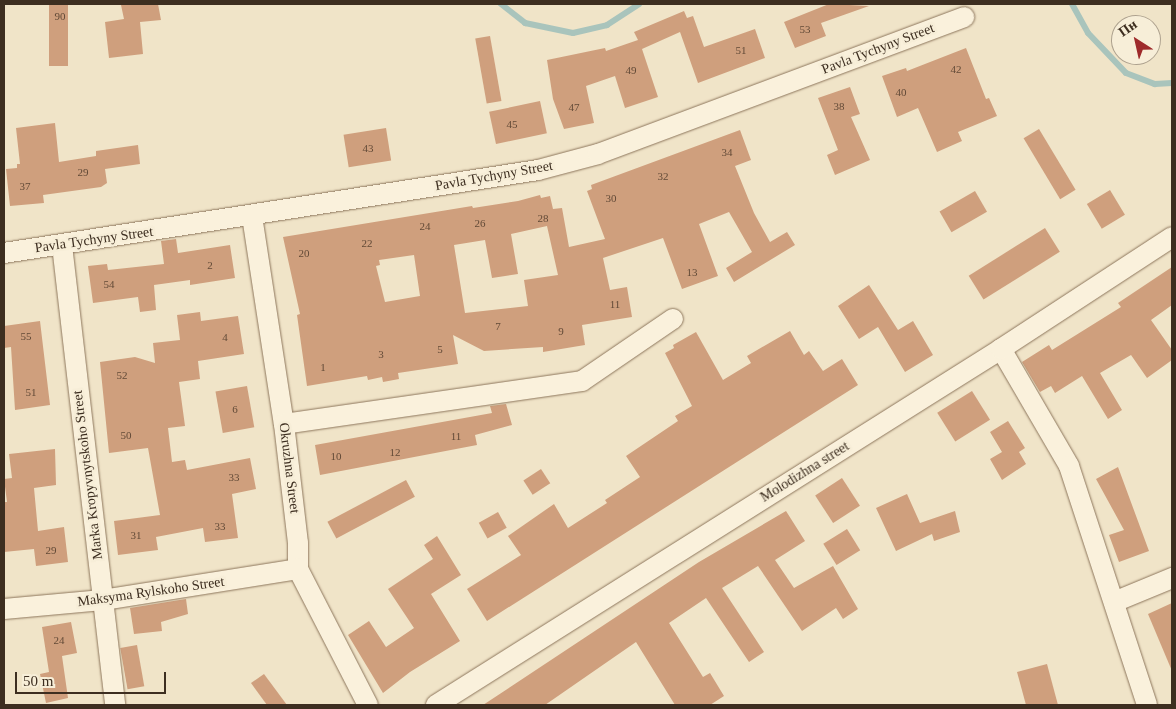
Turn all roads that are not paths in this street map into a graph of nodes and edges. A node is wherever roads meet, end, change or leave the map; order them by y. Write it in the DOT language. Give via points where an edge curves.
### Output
graph roads {
  1 [pos="964,17"];
  2 [pos="252,216"];
  3 [pos="1172,236"];
  4 [pos="62,245"];
  5 [pos="4,253"];
  6 [pos="673,319"];
  7 [pos="1001,349"];
  8 [pos="284,424"];
  9 [pos="298,570"];
  10 [pos="1172,578"];
  11 [pos="103,600"];
  12 [pos="1114,602"];
  13 [pos="4,609"];
  14 [pos="115,705"];
  15 [pos="368,705"];
  16 [pos="436,705"];
  17 [pos="1147,705"];
  1 -- 2 [label="street, Pavla Tychyny Street" via="598,154 538,170"];
  2 -- 4 [label="street, Pavla Tychyny Street"];
  2 -- 8 [label="street, Okruzhna Street"];
  3 -- 7 [label="street, Molodizhna street"];
  4 -- 5 [label="street, Pavla Tychyny Street"];
  4 -- 11 [label="street, Marka Kropyvnytskoho Street"];
  6 -- 8 [label="street" via="582,380"];
  7 -- 12 [label="street" via="1070,466"];
  7 -- 16 [label="street, Molodizhna street"];
  8 -- 9 [label="street, Okruzhna Street" via="298,543"];
  9 -- 11 [label="street, Maksyma Rylskoho Street"];
  9 -- 15 [label="street, Okruzhna Street"];
  10 -- 12 [label="street"];
  11 -- 13 [label="street, Maksyma Rylskoho Street"];
  11 -- 14 [label="street, Marka Kropyvnytskoho Street"];
  12 -- 17 [label="street"];
}
